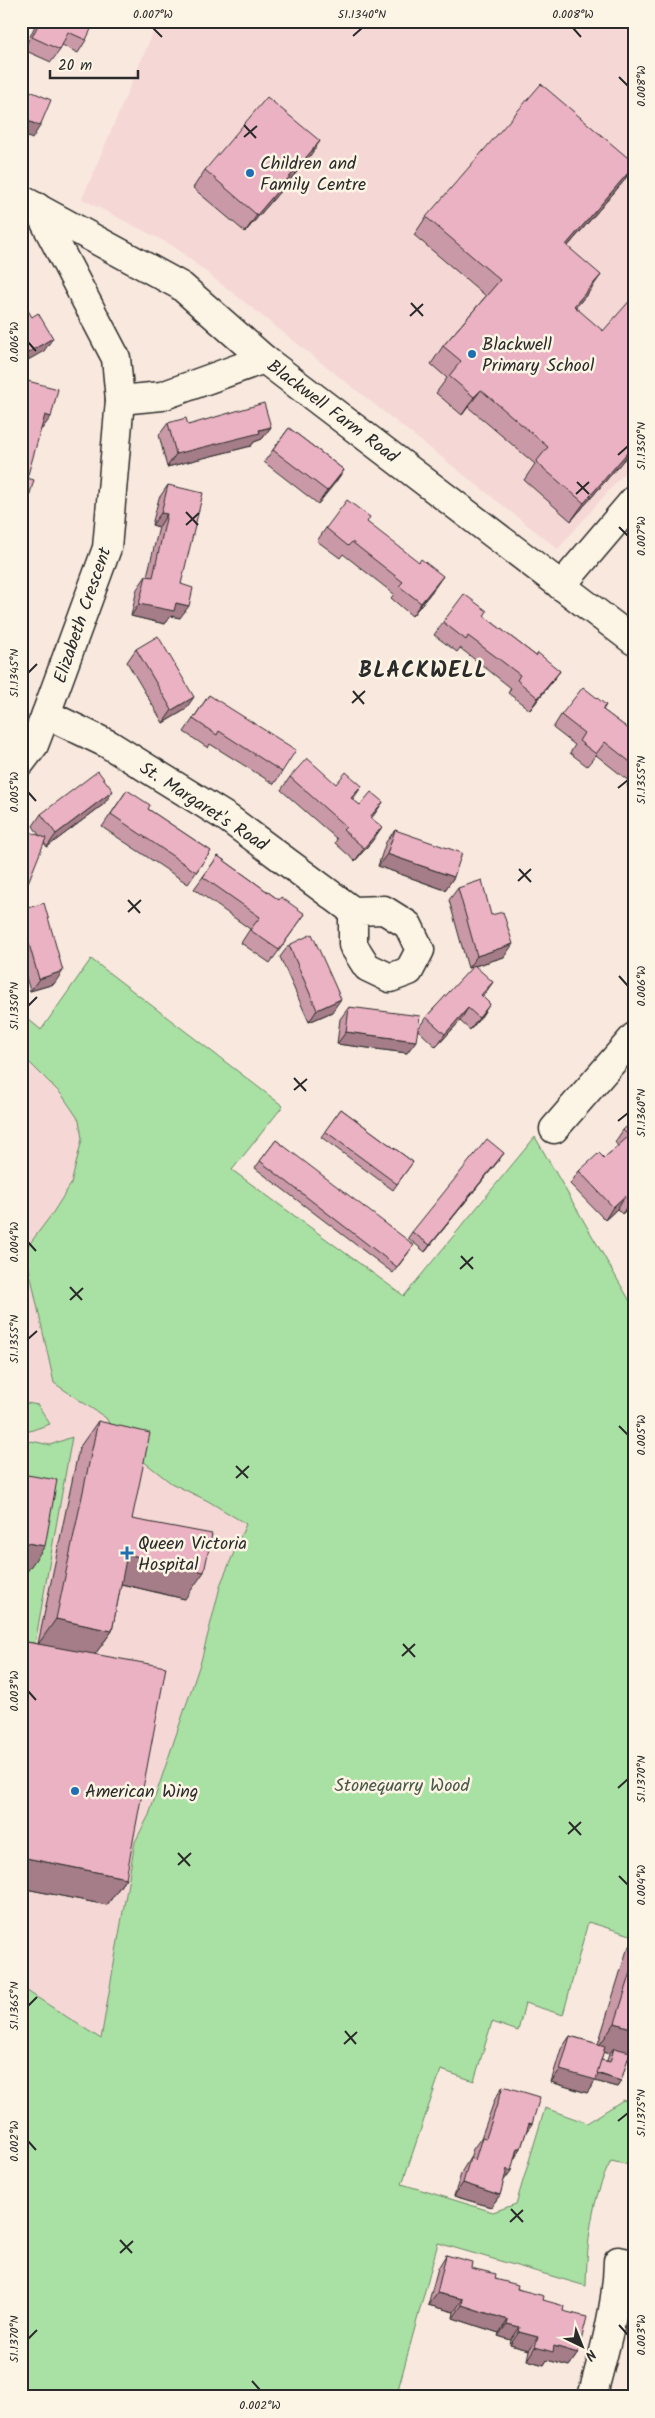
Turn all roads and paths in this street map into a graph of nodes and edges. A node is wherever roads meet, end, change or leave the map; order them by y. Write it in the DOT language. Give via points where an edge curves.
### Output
graph roads {
  1 [pos="29,203"];
  2 [pos="264,359"];
  3 [pos="120,400"];
  4 [pos="634,500"];
  5 [pos="561,586"];
  6 [pos="634,641"];
  7 [pos="46,714"];
  8 [pos="21,762"];
  9 [pos="353,911"];
  10 [pos="634,1037"];
  11 [pos="554,1129"];
  12 [pos="634,2264"];
  13 [pos="592,2397"];
  1 -- 2 [label="street, Blackwell Farm Road" via="181,286"];
  1 -- 3 [label="street, Elizabeth Crescent" via="116,358"];
  2 -- 3 [label="street" via="162,396"];
  2 -- 5 [label="street, Blackwell Farm Road"];
  3 -- 7 [label="street, Elizabeth Crescent" via="107,548"];
  4 -- 5 [label="street"];
  5 -- 6 [label="street, Blackwell Farm Road"];
  7 -- 8 [label="street, Elizabeth Crescent" via="34,745"];
  7 -- 9 [label="street, St. Margaret's Road" via="108,744 229,819"];
  10 -- 11 [label="street"];
  12 -- 13 [label="street" via="618,2261 618,2290"];
}
